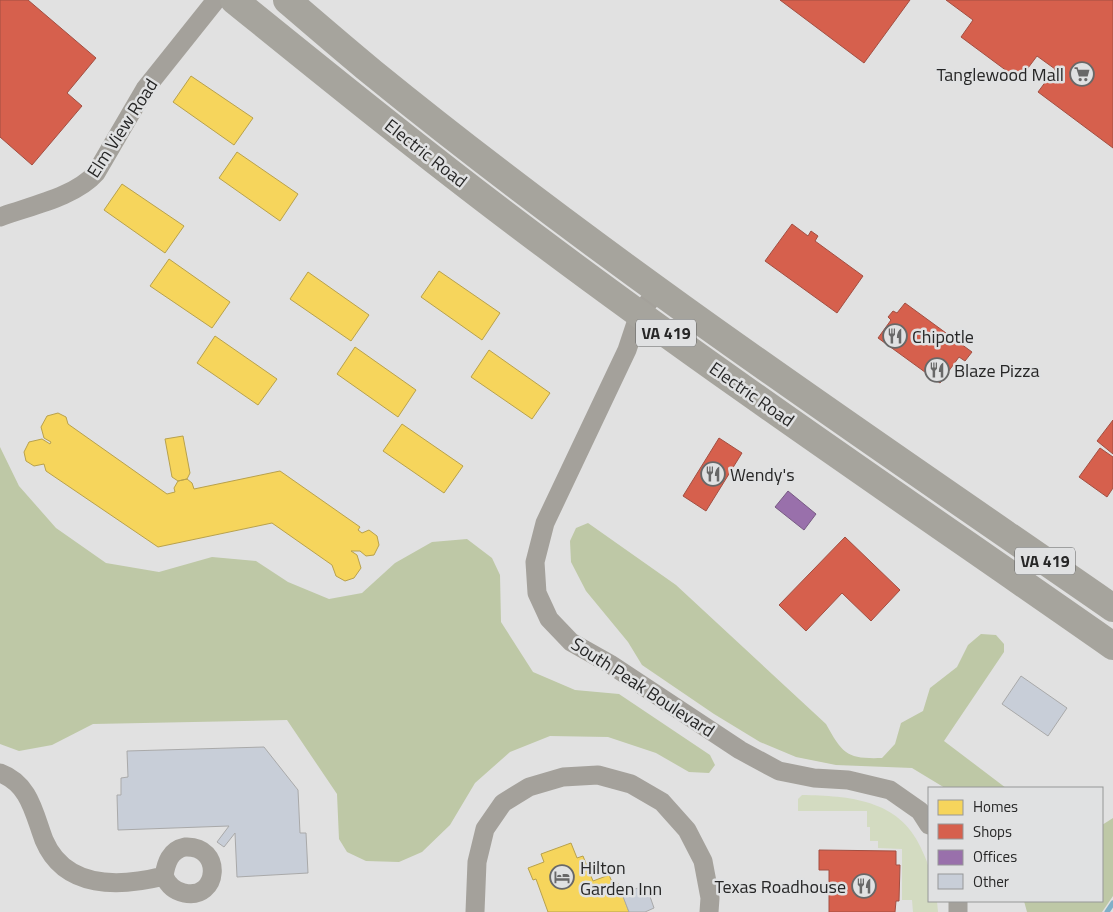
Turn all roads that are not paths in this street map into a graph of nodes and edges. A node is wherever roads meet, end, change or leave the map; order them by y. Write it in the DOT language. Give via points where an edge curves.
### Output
graph roads {
  1 [pos="216,0"];
  2 [pos="234,0"];
  3 [pos="286,0"];
  4 [pos="0,216"];
  5 [pos="658,290"];
  6 [pos="640,314"];
  7 [pos="1113,608"];
  8 [pos="1113,646"];
  9 [pos="0,773"];
  10 [pos="928,823"];
  11 [pos="164,876"];
  12 [pos="475,912"];
  13 [pos="709,912"];
  1 -- 4 [label="street, Elm View Road" via="145,89 90,180 77,190"];
  2 -- 6 [label="main road, Electric Road / VA 419" via="458,178"];
  3 -- 5 [label="main road, Electric Road / VA 419" via="373,73"];
  5 -- 6 [label="street, South Peak Boulevard"];
  5 -- 7 [label="main road, Electric Road / VA 419"];
  6 -- 8 [label="main road, Electric Road / VA 419"];
  6 -- 10 [label="street, South Peak Boulevard" via="627,350 545,523 535,562 537,594 550,619 571,642 740,750 779,770 890,790 920,811"];
  9 -- 11 [label="street" via="12,779 26,793 48,848 61,864 77,875 104,883"];
  12 -- 13 [label="street" via="477,862 485,829 503,802 529,786 563,777 598,775 631,784 662,802 687,830 703,861 710,898"];
}
